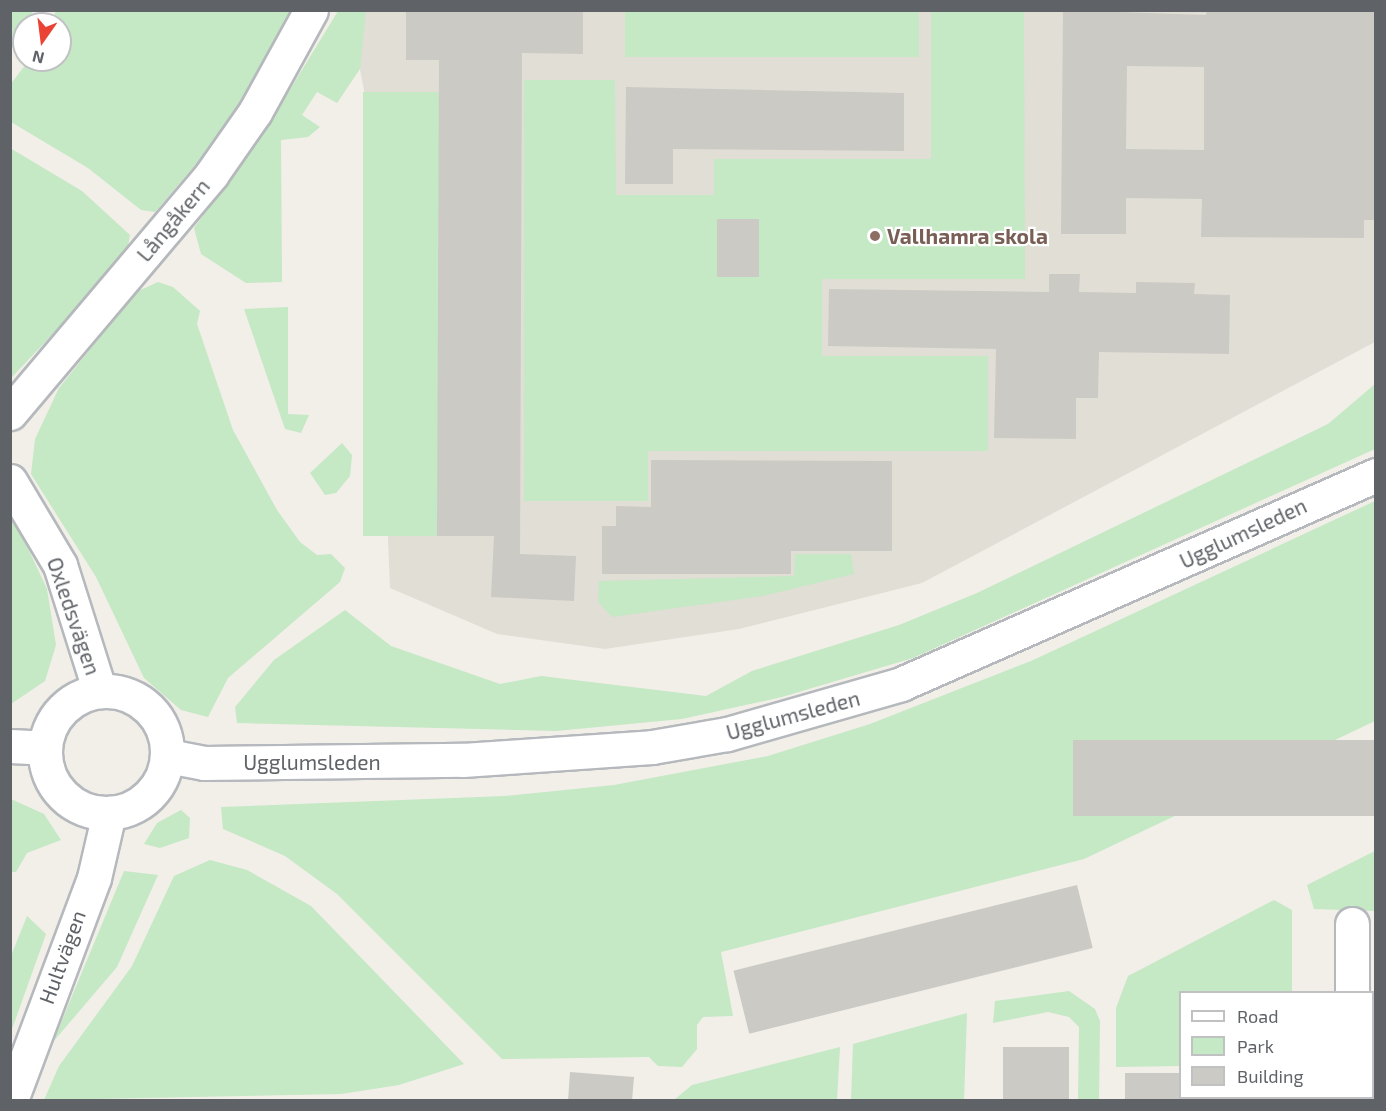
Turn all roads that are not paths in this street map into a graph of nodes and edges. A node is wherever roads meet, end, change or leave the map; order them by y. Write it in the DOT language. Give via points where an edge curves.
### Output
graph roads {
  1 [pos="311,10"];
  2 [pos="10,413"];
  3 [pos="1376,475"];
  4 [pos="10,481"];
  5 [pos="99,689"];
  6 [pos="10,746"];
  7 [pos="45,748"];
  8 [pos="168,756"];
  9 [pos="109,813"];
  10 [pos="1352,924"];
  11 [pos="1352,991"];
  12 [pos="11,1101"];
  1 -- 2 [label="street, Långåkern" via="255,112 211,175"];
  3 -- 8 [label="street, Ugglumsleden" via="1278,514 983,651 812,714 652,747 463,760 204,763"];
  4 -- 5 [label="street, Oxledsvägen" via="60,565"];
  5 -- 7 [label="street" via="64,707 50,726"];
  5 -- 8 [label="street" via="131,696 151,710 164,731"];
  6 -- 7 [label="street"];
  7 -- 9 [label="street" via="47,769 62,795 89,811"];
  8 -- 9 [label="street" via="149,796"];
  9 -- 12 [label="street, Hultvägen" via="94,878"];
  10 -- 11 [label="street"];
}
